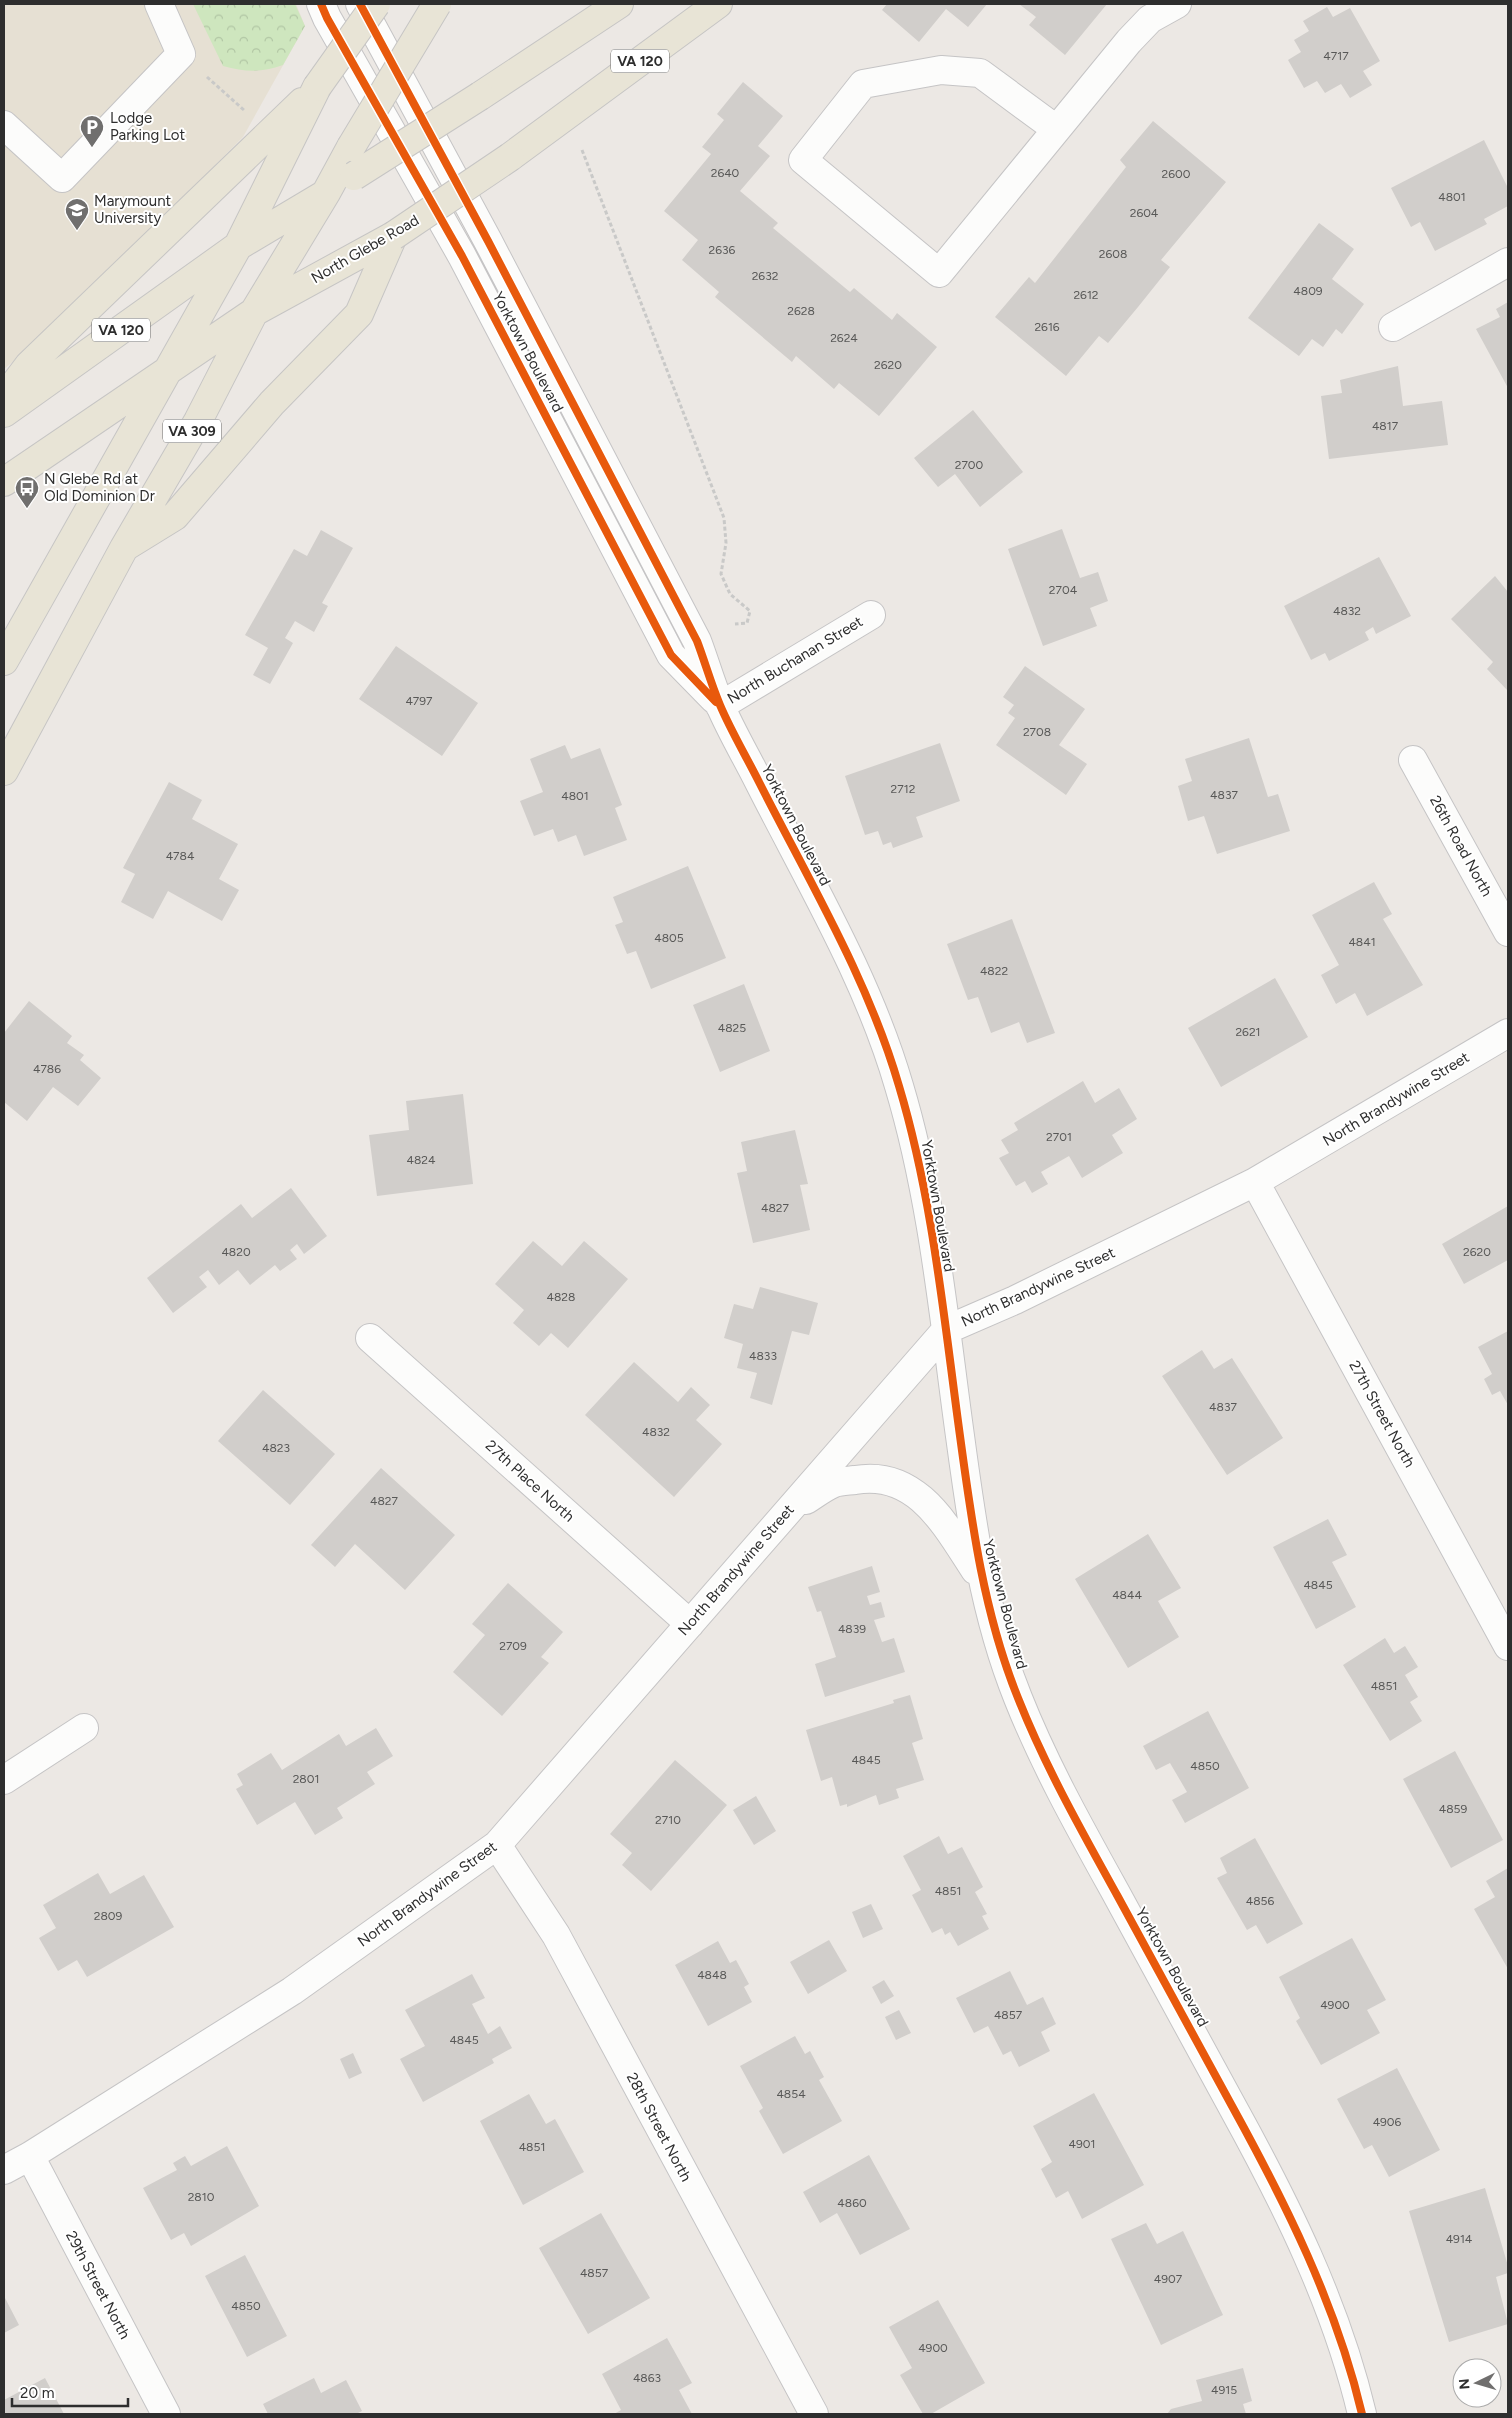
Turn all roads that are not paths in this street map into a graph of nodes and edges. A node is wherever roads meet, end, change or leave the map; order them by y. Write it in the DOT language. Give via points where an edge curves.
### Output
graph roads {
  1 [pos="159,4"];
  2 [pos="321,4"];
  3 [pos="360,4"];
  4 [pos="376,4"];
  5 [pos="437,4"];
  6 [pos="619,4"];
  7 [pos="718,4"];
  8 [pos="1177,4"];
  9 [pos="318,87"];
  10 [pos="4,125"];
  11 [pos="1056,130"];
  12 [pos="326,193"];
  13 [pos="393,236"];
  14 [pos="238,246"];
  15 [pos="1508,262"];
  16 [pos="254,312"];
  17 [pos="1393,327"];
  18 [pos="171,368"];
  19 [pos="4,398"];
  20 [pos="4,413"];
  21 [pos="4,482"];
  22 [pos="124,548"];
  23 [pos="871,615"];
  24 [pos="4,660"];
  25 [pos="720,706"];
  26 [pos="1413,760"];
  27 [pos="4,771"];
  28 [pos="1508,932"];
  29 [pos="1508,1033"];
  30 [pos="1255,1182"];
  31 [pos="946,1330"];
  32 [pos="370,1338"];
  33 [pos="786,1513"];
  34 [pos="982,1580"];
  35 [pos="690,1624"];
  36 [pos="1508,1646"];
  37 [pos="84,1728"];
  38 [pos="4,1780"];
  39 [pos="496,1845"];
  40 [pos="30,2156"];
  41 [pos="4,2170"];
  42 [pos="166,2414"];
  43 [pos="814,2414"];
  44 [pos="1362,2414"];
  1 -- 10 [label="street" via="181,54 62,178"];
  2 -- 25 [label="street, Yorktown Boulevard" via="462,256 671,655"];
  3 -- 25 [label="street, Yorktown Boulevard" via="697,641"];
  4 -- 9 [label="main road, VA 309, bridge"];
  5 -- 12 [label="main road, VA 309, bridge"];
  6 -- 12 [label="main road, VA 120, bridge"];
  7 -- 13 [label="main road, North Glebe Road / VA 120, bridge" via="510,158"];
  8 -- 11 [label="street" via="1150,20 1129,40"];
  9 -- 14 [label="main road, VA 309"];
  9 -- 19 [label="main road" via="29,365"];
  11 -- 11 [label="street" via="939,272 803,160 863,84 941,70 980,73"];
  12 -- 14 [label="main road, VA 120"];
  12 -- 16 [label="main road, VA 309"];
  13 -- 16 [label="main road, North Glebe Road / VA 120"];
  13 -- 22 [label="main road" via="359,314 275,400 175,516"];
  14 -- 18 [label="main road, VA 309"];
  14 -- 20 [label="main road, VA 120"];
  15 -- 17 [label="street"];
  16 -- 18 [label="main road, North Glebe Road / VA 120"];
  16 -- 22 [label="main road, VA 309" via="198,422"];
  18 -- 21 [label="main road, North Glebe Road / VA 120"];
  18 -- 24 [label="main road, VA 309"];
  22 -- 27 [label="main road, VA 309"];
  23 -- 25 [label="street, North Buchanan Street"];
  25 -- 31 [label="street, Yorktown Boulevard" via="851,963 877,1022 899,1085 916,1153"];
  26 -- 28 [label="street, 26th Road North"];
  29 -- 30 [label="street, North Brandywine Street"];
  30 -- 31 [label="street, North Brandywine Street" via="1015,1300"];
  30 -- 36 [label="street, 27th Street North"];
  31 -- 33 [label="street, North Brandywine Street"];
  31 -- 34 [label="street, Yorktown Boulevard"];
  32 -- 35 [label="street, 27th Place North"];
  33 -- 34 [label="street" via="833,1483 869,1477 899,1483 917,1494 938,1514"];
  33 -- 35 [label="street, North Brandywine Street"];
  34 -- 44 [label="street, Yorktown Boulevard" via="1015,1692 1040,1752 1291,2218 1332,2314"];
  35 -- 39 [label="street, North Brandywine Street"];
  37 -- 38 [label="street"];
  39 -- 40 [label="street, North Brandywine Street" via="292,1991"];
  39 -- 43 [label="street, 28th Street North" via="556,1935"];
  40 -- 41 [label="street, North Brandywine Street"];
  40 -- 42 [label="street, 29th Street North"];
}
